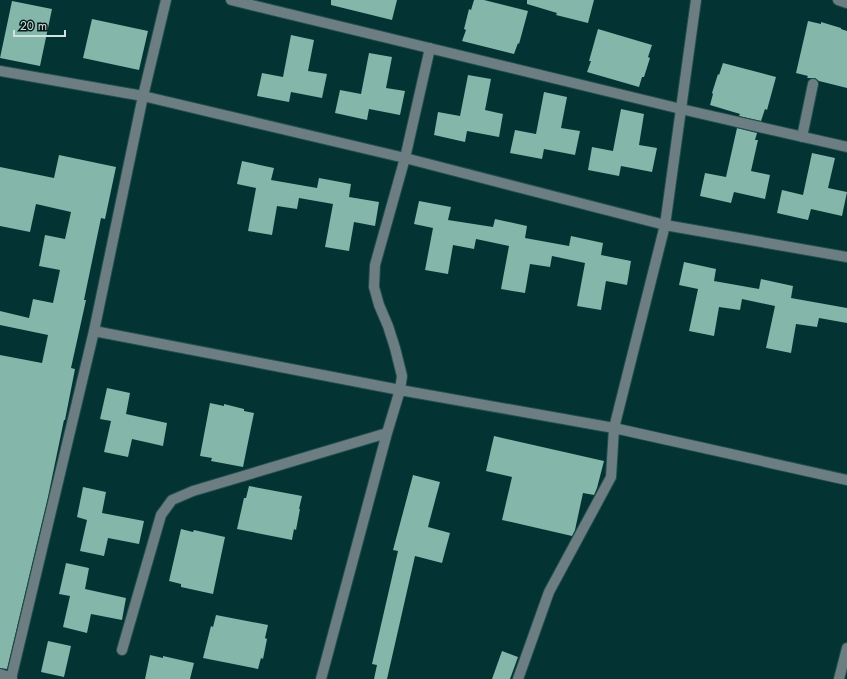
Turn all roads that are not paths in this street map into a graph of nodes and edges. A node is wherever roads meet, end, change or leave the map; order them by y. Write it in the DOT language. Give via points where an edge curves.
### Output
graph roads {
  1 [pos="166,0"];
  2 [pos="231,0"];
  3 [pos="696,0"];
  4 [pos="838,0"];
  5 [pos="847,3"];
  6 [pos="430,48"];
  7 [pos="0,71"];
  8 [pos="814,84"];
  9 [pos="143,96"];
  10 [pos="681,109"];
  11 [pos="802,137"];
  12 [pos="847,147"];
  13 [pos="404,158"];
  14 [pos="666,225"];
  15 [pos="847,257"];
  16 [pos="94,331"];
  17 [pos="400,390"];
  18 [pos="614,428"];
  19 [pos="387,433"];
  20 [pos="847,480"];
  21 [pos="847,648"];
  22 [pos="122,650"];
  23 [pos="0,674"];
  24 [pos="12,678"];
  25 [pos="321,679"];
  26 [pos="518,679"];
  27 [pos="839,679"];
  1 -- 9 [label="street"];
  2 -- 6 [label="street"];
  3 -- 10 [label="street"];
  4 -- 5 [label="street"];
  6 -- 10 [label="street"];
  6 -- 13 [label="street"];
  7 -- 9 [label="street"];
  8 -- 11 [label="street"];
  9 -- 13 [label="street"];
  9 -- 16 [label="street"];
  10 -- 11 [label="street"];
  10 -- 14 [label="street"];
  11 -- 12 [label="street"];
  13 -- 14 [label="street"];
  13 -- 17 [label="street" via="375,265 374,286 402,376"];
  14 -- 15 [label="street"];
  14 -- 18 [label="street"];
  16 -- 17 [label="street"];
  16 -- 24 [label="street"];
  17 -- 18 [label="street"];
  17 -- 19 [label="street"];
  18 -- 20 [label="street"];
  18 -- 26 [label="street" via="611,477 549,592"];
  19 -- 22 [label="street" via="193,490 172,500 161,515"];
  19 -- 25 [label="street"];
  21 -- 27 [label="street"];
  23 -- 24 [label="street"];
}
